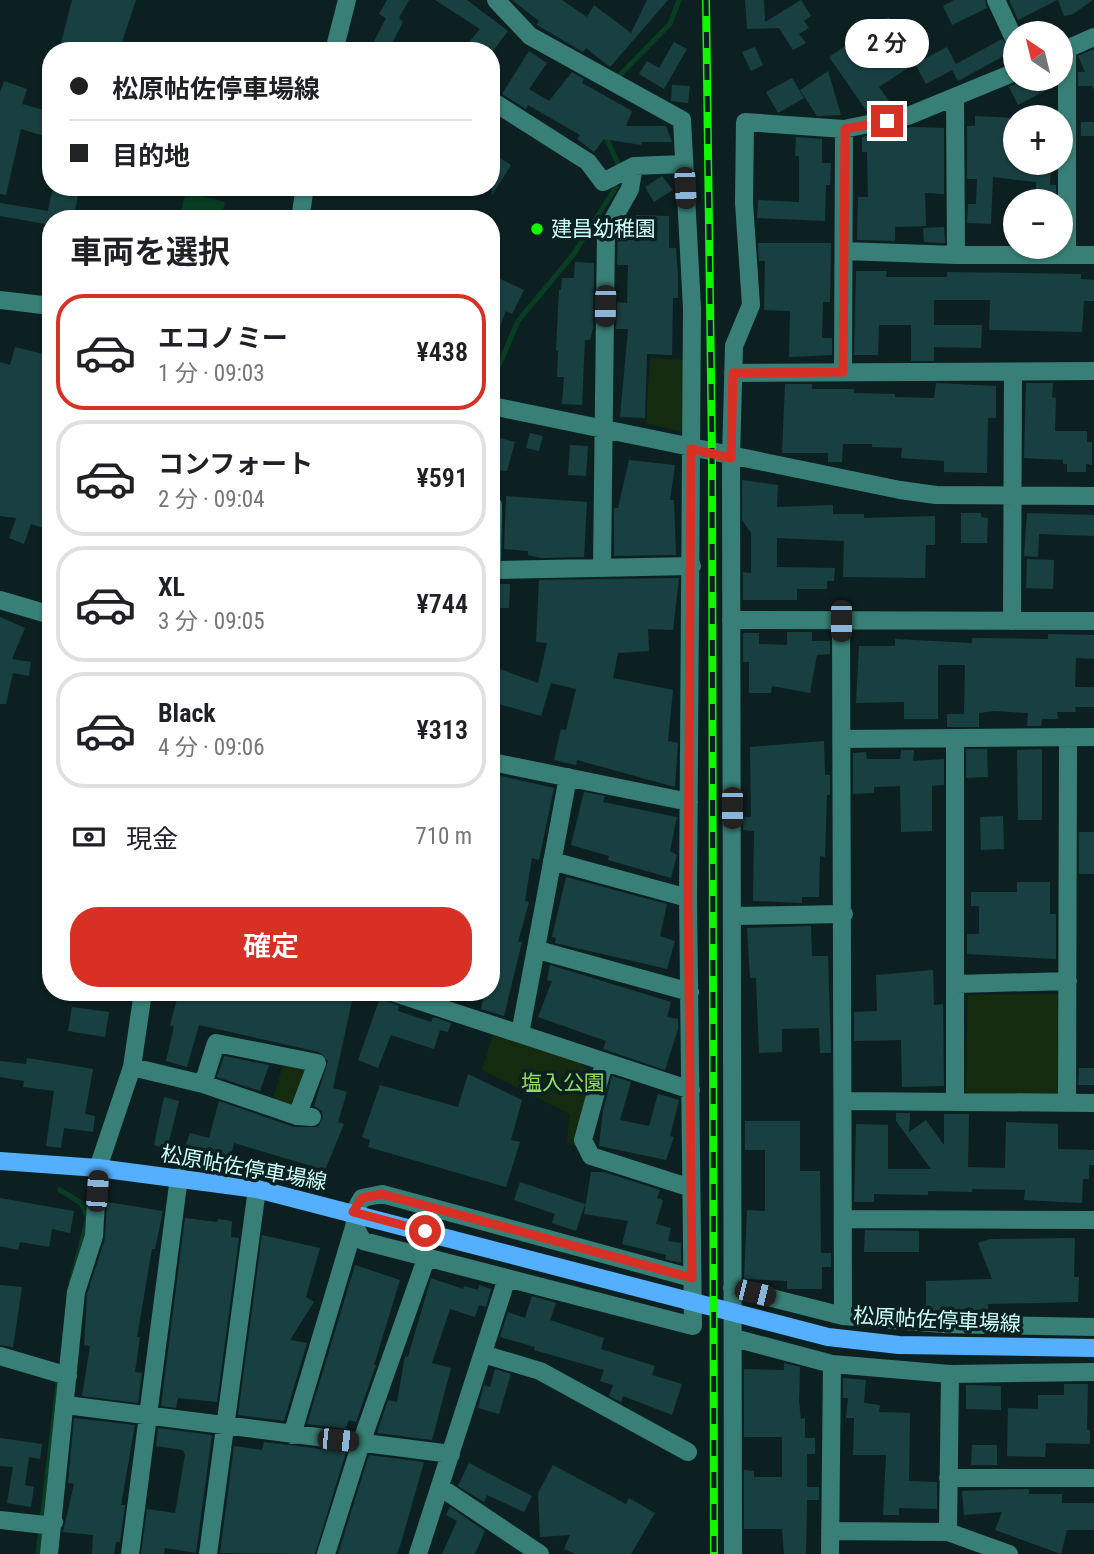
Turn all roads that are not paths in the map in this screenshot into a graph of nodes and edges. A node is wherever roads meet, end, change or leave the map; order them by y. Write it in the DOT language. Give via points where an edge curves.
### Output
graph roads {
  1 [pos="346,0"];
  2 [pos="496,0"];
  3 [pos="996,0"];
  4 [pos="1006,21"];
  5 [pos="1094,37"];
  6 [pos="336,42"];
  7 [pos="1073,46"];
  8 [pos="1003,77"];
  9 [pos="1065,91"];
  10 [pos="956,98"];
  11 [pos="500,106"];
  12 [pos="845,129"];
  13 [pos="683,164"];
  14 [pos="634,166"];
  15 [pos="1066,189"];
  16 [pos="844,251"];
  17 [pos="956,255"];
  18 [pos="1003,255"];
  19 [pos="1073,255"];
  20 [pos="1094,255"];
  21 [pos="0,300"];
  22 [pos="42,305"];
  23 [pos="1094,371"];
  24 [pos="843,372"];
  25 [pos="1013,372"];
  26 [pos="733,373"];
  27 [pos="500,408"];
  28 [pos="602,429"];
  29 [pos="691,449"];
  30 [pos="731,458"];
  31 [pos="1013,496"];
  32 [pos="1094,496"];
  33 [pos="692,566"];
  34 [pos="601,568"];
  35 [pos="500,570"];
  36 [pos="0,600"];
  37 [pos="42,612"];
  38 [pos="731,620"];
  39 [pos="841,621"];
  40 [pos="1012,621"];
  41 [pos="1094,621"];
  42 [pos="1068,737"];
  43 [pos="1094,737"];
  44 [pos="955,738"];
  45 [pos="842,739"];
  46 [pos="500,764"];
  47 [pos="568,777"];
  48 [pos="689,802"];
  49 [pos="552,861"];
  50 [pos="688,898"];
  51 [pos="844,914"];
  52 [pos="732,916"];
  53 [pos="538,950"];
  54 [pos="1068,981"];
  55 [pos="956,984"];
  56 [pos="690,992"];
  57 [pos="142,1001"];
  58 [pos="439,1001"];
  59 [pos="520,1034"];
  60 [pos="604,1063"];
  61 [pos="132,1067"];
  62 [pos="203,1084"];
  63 [pos="691,1090"];
  64 [pos="845,1101"];
  65 [pos="955,1102"];
  66 [pos="1067,1102"];
  67 [pos="1094,1103"];
  68 [pos="0,1161"];
  69 [pos="99,1168"];
  70 [pos="180,1177"];
  71 [pos="691,1188"];
  72 [pos="257,1189"];
  73 [pos="353,1219"];
  74 [pos="845,1219"];
  75 [pos="1094,1220"];
  76 [pos="426,1259"];
  77 [pos="507,1278"];
  78 [pos="692,1278"];
  79 [pos="732,1288"];
  80 [pos="844,1316"];
  81 [pos="1094,1327"];
  82 [pos="734,1338"];
  83 [pos="1088,1348"];
  84 [pos="483,1354"];
  85 [pos="0,1356"];
  86 [pos="832,1364"];
  87 [pos="1094,1372"];
  88 [pos="950,1374"];
  89 [pos="65,1375"];
  90 [pos="66,1405"];
  91 [pos="149,1416"];
  92 [pos="224,1424"];
  93 [pos="292,1434"];
  94 [pos="361,1443"];
  95 [pos="688,1452"];
  96 [pos="451,1454"];
  97 [pos="948,1478"];
  98 [pos="1094,1478"];
  99 [pos="440,1488"];
  100 [pos="0,1520"];
  101 [pos="42,1523"];
  102 [pos="830,1531"];
  103 [pos="948,1532"];
  104 [pos="49,1554"];
  105 [pos="130,1554"];
  106 [pos="208,1554"];
  107 [pos="326,1554"];
  108 [pos="418,1554"];
  109 [pos="540,1554"];
  110 [pos="733,1554"];
  111 [pos="830,1554"];
  112 [pos="1009,1554"];
  1 -- 6 [label="street"];
  2 -- 13 [label="street" via="530,36 682,120"];
  3 -- 4 [label="street"];
  5 -- 7 [label="street"];
  8 -- 10 [label="street"];
  9 -- 15 [label="street"];
  10 -- 12 [label="street" via="908,117"];
  10 -- 17 [label="street"];
  11 -- 14 [label="street" via="588,162 603,182"];
  12 -- 16 [label="street"];
  12 -- 26 [label="street" via="745,122 744,203 751,305 734,346"];
  13 -- 14 [label="street"];
  13 -- 29 [label="street" via="692,308"];
  14 -- 28 [label="street" via="630,189 606,232"];
  16 -- 17 [label="street"];
  16 -- 24 [label="street"];
  17 -- 18 [label="street"];
  19 -- 20 [label="street"];
  21 -- 22 [label="street"];
  23 -- 25 [label="street"];
  24 -- 25 [label="street"];
  24 -- 26 [label="street"];
  25 -- 31 [label="street"];
  26 -- 30 [label="street"];
  27 -- 28 [label="street"];
  28 -- 29 [label="street"];
  28 -- 34 [label="street"];
  29 -- 30 [label="street"];
  29 -- 33 [label="street"];
  30 -- 31 [label="street" via="936,495"];
  30 -- 38 [label="street"];
  31 -- 32 [label="street"];
  31 -- 40 [label="street"];
  33 -- 34 [label="street"];
  33 -- 48 [label="street"];
  34 -- 35 [label="street"];
  36 -- 37 [label="street"];
  38 -- 39 [label="street"];
  38 -- 52 [label="street"];
  39 -- 40 [label="street"];
  39 -- 45 [label="street"];
  40 -- 41 [label="street"];
  42 -- 43 [label="street"];
  42 -- 44 [label="street"];
  42 -- 54 [label="street"];
  44 -- 45 [label="street"];
  44 -- 55 [label="street"];
  45 -- 51 [label="street"];
  46 -- 47 [label="street"];
  47 -- 48 [label="street"];
  47 -- 49 [label="street"];
  48 -- 50 [label="street"];
  49 -- 50 [label="street"];
  49 -- 53 [label="street"];
  50 -- 56 [label="street"];
  51 -- 52 [label="street"];
  51 -- 64 [label="street"];
  52 -- 79 [label="street"];
  53 -- 56 [label="street"];
  53 -- 59 [label="street"];
  54 -- 55 [label="street"];
  54 -- 66 [label="street"];
  55 -- 65 [label="street"];
  56 -- 63 [label="street"];
  57 -- 61 [label="street"];
  58 -- 59 [label="street"];
  59 -- 60 [label="street"];
  60 -- 63 [label="street"];
  60 -- 71 [label="street" via="583,1140 590,1156"];
  61 -- 62 [label="street"];
  61 -- 69 [label="street"];
  62 -- 62 [label="street" via="304,1117 317,1063 216,1043"];
  63 -- 71 [label="street"];
  64 -- 65 [label="street"];
  64 -- 74 [label="street"];
  65 -- 66 [label="street"];
  66 -- 67 [label="street"];
  68 -- 69 [label="main road, 松原帖佐停車場線"];
  69 -- 70 [label="main road, 松原帖佐停車場線"];
  69 -- 89 [label="street" via="94,1236 76,1292"];
  70 -- 72 [label="main road, 松原帖佐停車場線"];
  70 -- 91 [label="street"];
  71 -- 78 [label="street"];
  72 -- 73 [label="main road, 松原帖佐停車場線"];
  72 -- 92 [label="street"];
  73 -- 76 [label="street" via="363,1241"];
  73 -- 78 [label="street" via="362,1198 382,1194"];
  73 -- 83 [label="main road, 松原帖佐停車場線" via="374,1217 828,1337 899,1345"];
  73 -- 93 [label="street"];
  74 -- 75 [label="street"];
  74 -- 80 [label="street"];
  76 -- 77 [label="street"];
  76 -- 94 [label="street"];
  77 -- 78 [label="street" via="693,1326"];
  77 -- 84 [label="street"];
  79 -- 80 [label="street"];
  79 -- 82 [label="street"];
  80 -- 81 [label="street" via="943,1324"];
  82 -- 86 [label="street"];
  82 -- 110 [label="street"];
  84 -- 95 [label="street" via="540,1371"];
  84 -- 96 [label="street"];
  85 -- 89 [label="street"];
  86 -- 88 [label="street"];
  86 -- 102 [label="street"];
  87 -- 88 [label="street"];
  88 -- 97 [label="street"];
  89 -- 90 [label="street"];
  90 -- 91 [label="street"];
  90 -- 101 [label="street"];
  91 -- 92 [label="street"];
  91 -- 105 [label="street"];
  92 -- 93 [label="street"];
  92 -- 106 [label="street"];
  93 -- 94 [label="street"];
  94 -- 96 [label="street"];
  94 -- 107 [label="street"];
  96 -- 99 [label="street"];
  97 -- 98 [label="street"];
  97 -- 103 [label="street"];
  99 -- 108 [label="street"];
  99 -- 109 [label="street"];
  100 -- 101 [label="street"];
  101 -- 104 [label="street"];
  102 -- 103 [label="street"];
  102 -- 111 [label="street"];
  103 -- 112 [label="street"];
}
